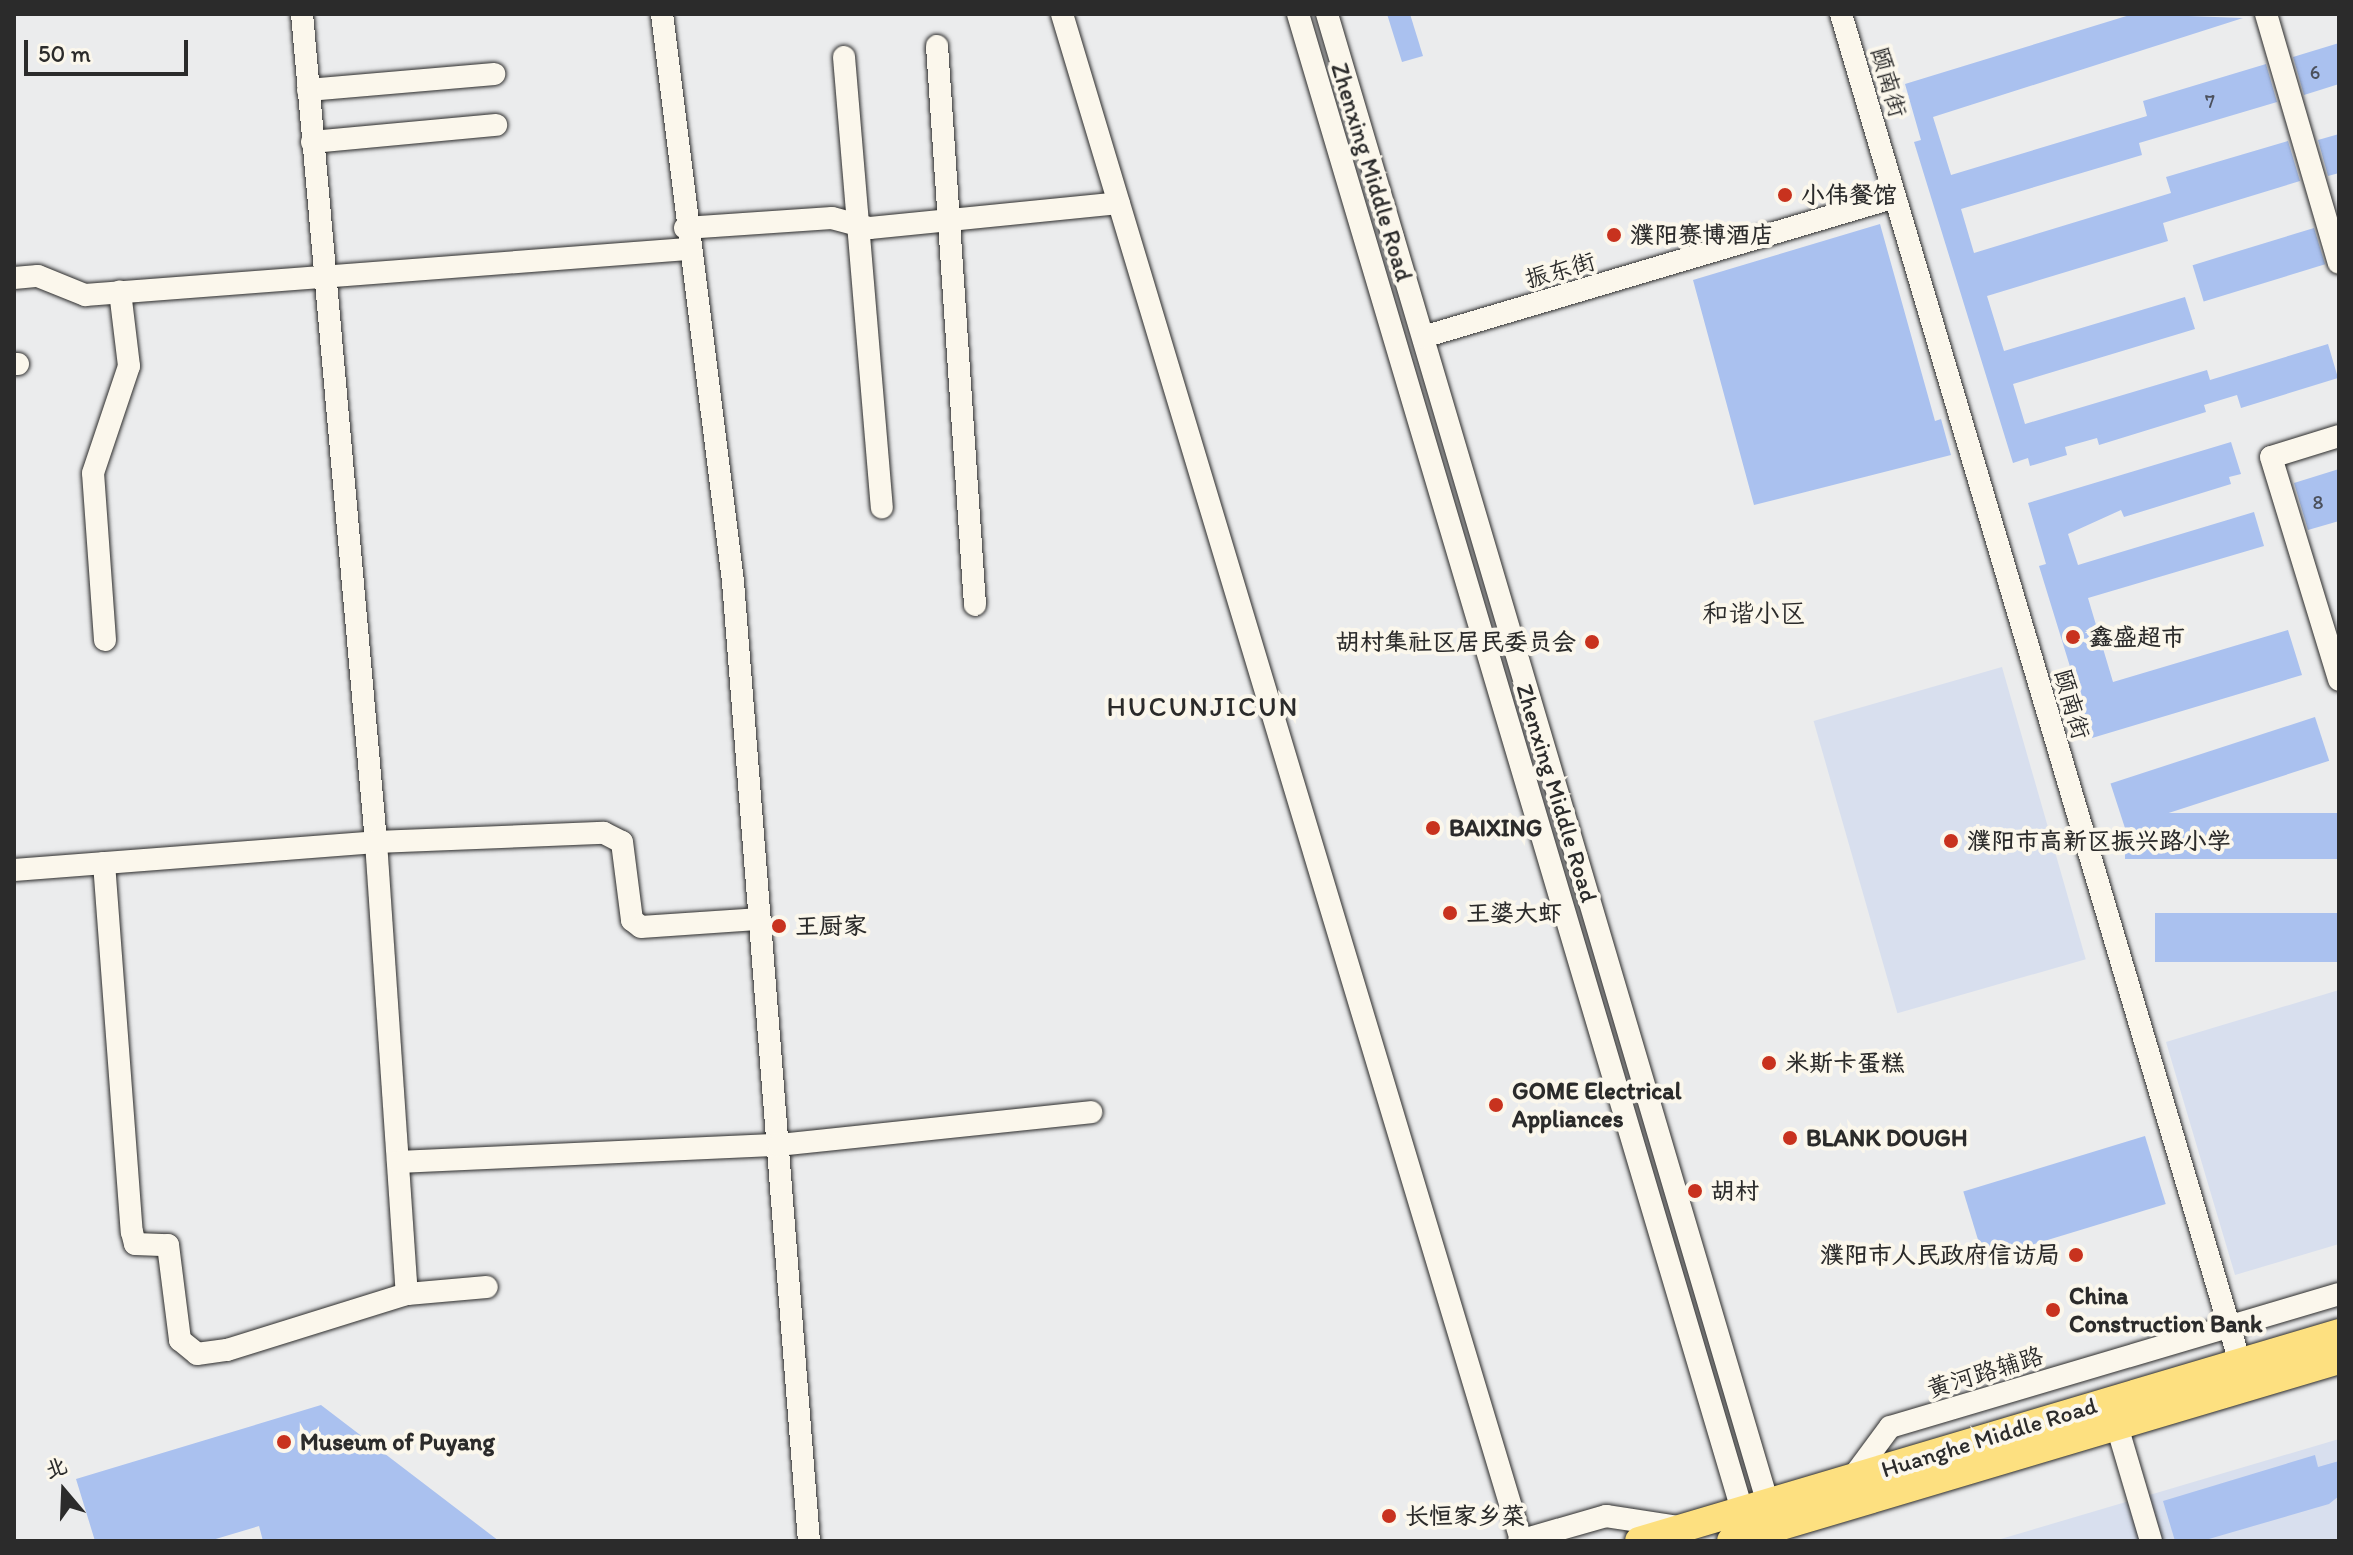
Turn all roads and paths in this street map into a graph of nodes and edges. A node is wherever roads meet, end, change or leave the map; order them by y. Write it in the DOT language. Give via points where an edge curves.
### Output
graph roads {
  1 [pos="302,14"];
  2 [pos="662,14"];
  3 [pos="1298,14"];
  4 [pos="1327,14"];
  5 [pos="1841,14"];
  6 [pos="2266,14"];
  7 [pos="1067,15"];
  8 [pos="937,46"];
  9 [pos="844,57"];
  10 [pos="494,74"];
  11 [pos="308,90"];
  12 [pos="496,125"];
  13 [pos="312,142"];
  14 [pos="1895,197"];
  15 [pos="1119,203"];
  16 [pos="949,222"];
  17 [pos="858,225"];
  18 [pos="686,238"];
  19 [pos="2339,263"];
  20 [pos="323,275"];
  21 [pos="14,278"];
  22 [pos="120,292"];
  23 [pos="1423,337"];
  24 [pos="2339,436"];
  25 [pos="882,507"];
  26 [pos="975,605"];
  27 [pos="105,640"];
  28 [pos="2339,680"];
  29 [pos="376,842"];
  30 [pos="104,863"];
  31 [pos="14,870"];
  32 [pos="757,919"];
  33 [pos="1091,1112"];
  34 [pos="779,1145"];
  35 [pos="398,1162"];
  36 [pos="487,1287"];
  37 [pos="407,1294"];
  38 [pos="2339,1294"];
  39 [pos="2229,1326"];
  40 [pos="2339,1333"];
  41 [pos="2339,1360"];
  42 [pos="2240,1363"];
  43 [pos="2117,1426"];
  44 [pos="1853,1477"];
  45 [pos="1684,1528"];
  46 [pos="1756,1529"];
  47 [pos="809,1541"];
  48 [pos="1520,1541"];
  49 [pos="1639,1541"];
  50 [pos="2151,1541"];
  1 -- 11 [label="street"];
  2 -- 18 [label="street"];
  3 -- 46 [label="street, Zhenxing Middle Road"];
  4 -- 23 [label="street, Zhenxing Middle Road"];
  5 -- 14 [label="street, 颐南街"];
  6 -- 19 [label="street"];
  7 -- 15 [label="street"];
  8 -- 16 [label="street"];
  9 -- 17 [label="street"];
  10 -- 11 [label="street"];
  11 -- 13 [label="street"];
  12 -- 13 [label="street"];
  13 -- 20 [label="street"];
  14 -- 23 [label="street, 振东街"];
  14 -- 39 [label="street, 颐南街"];
  15 -- 16 [label="street"];
  15 -- 48 [label="street"];
  16 -- 17 [label="street"];
  16 -- 26 [label="street"];
  17 -- 18 [label="street" via="832,218"];
  17 -- 25 [label="street"];
  18 -- 20 [label="street"];
  18 -- 32 [label="street" via="729,551"];
  20 -- 22 [label="street"];
  20 -- 29 [label="street"];
  21 -- 22 [label="street" via="38,276 85,295"];
  22 -- 27 [label="street" via="129,366 93,473"];
  23 -- 46 [label="street, Zhenxing Middle Road"];
  24 -- 28 [label="street" via="2271,457"];
  29 -- 30 [label="street"];
  29 -- 32 [label="street" via="604,833 622,842 632,920 641,927"];
  29 -- 35 [label="street"];
  30 -- 31 [label="street"];
  30 -- 37 [label="street" via="132,1232 135,1244 168,1245 180,1340 197,1354 227,1350"];
  32 -- 34 [label="street"];
  33 -- 34 [label="street"];
  34 -- 35 [label="street"];
  34 -- 47 [label="street"];
  35 -- 37 [label="street"];
  36 -- 37 [label="street"];
  38 -- 39 [label="street, 黄河路辅路"];
  39 -- 42 [label="street, 颐南街"];
  39 -- 44 [label="street, 黄河路辅路" via="1890,1427"];
  40 -- 42 [label="main road, Huanghe Middle Road"];
  41 -- 43 [label="main road, Huanghe Middle Road"];
  42 -- 44 [label="main road, Huanghe Middle Road"];
  43 -- 46 [label="main road, Huanghe Middle Road"];
  43 -- 50 [label="street"];
  44 -- 46 [label="main road, Huanghe Middle Road"];
  45 -- 46 [label="main road, Huanghe Middle Road"];
  45 -- 48 [label="street" via="1606,1516"];
  45 -- 49 [label="main road, Huanghe Middle Road"];
}
